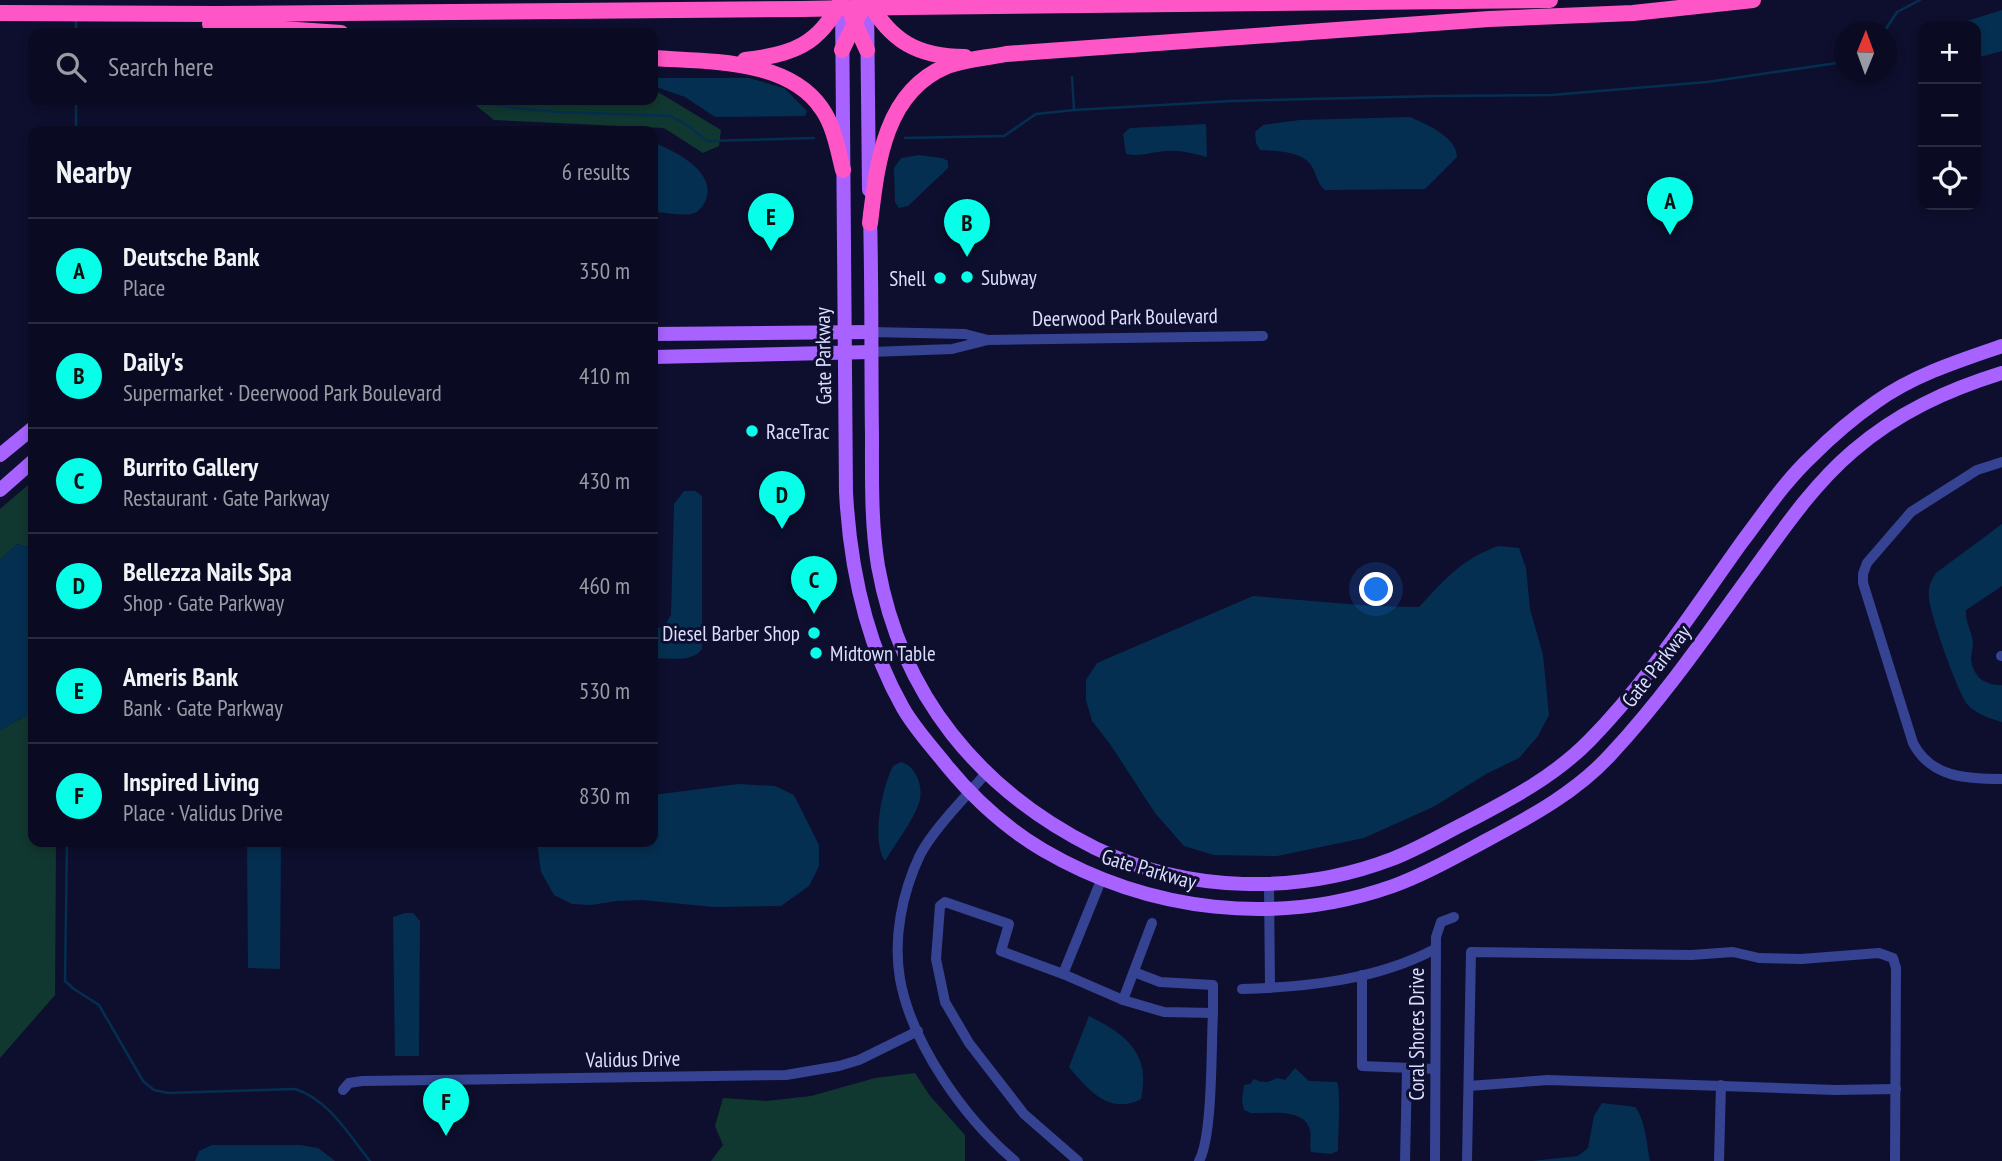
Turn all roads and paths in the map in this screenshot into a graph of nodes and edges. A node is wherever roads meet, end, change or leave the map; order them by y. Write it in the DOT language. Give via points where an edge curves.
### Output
graph roads {
  1 [pos="842,0"];
  2 [pos="867,0"];
  3 [pos="1550,0"];
  4 [pos="1753,0"];
  5 [pos="0,13"];
  6 [pos="100,15"];
  7 [pos="855,23"];
  8 [pos="274,28"];
  9 [pos="842,50"];
  10 [pos="867,50"];
  11 [pos="1006,54"];
  12 [pos="658,58"];
  13 [pos="721,62"];
  14 [pos="843,170"];
  15 [pos="870,223"];
  16 [pos="844,331"];
  17 [pos="871,332"];
  18 [pos="722,333"];
  19 [pos="658,334"];
  20 [pos="1263,336"];
  21 [pos="988,340"];
  22 [pos="2002,346"];
  23 [pos="844,352"];
  24 [pos="871,352"];
  25 [pos="693,356"];
  26 [pos="658,357"];
  27 [pos="2002,373"];
  28 [pos="28,432"];
  29 [pos="0,455"];
  30 [pos="2002,462"];
  31 [pos="28,465"];
  32 [pos="0,490"];
  33 [pos="987,772"];
  34 [pos="2002,779"];
  35 [pos="969,793"];
  36 [pos="1102,878"];
  37 [pos="1269,884"];
  38 [pos="1269,909"];
  39 [pos="1454,917"];
  40 [pos="1152,923"];
  41 [pos="1435,949"];
  42 [pos="1134,972"];
  43 [pos="1063,974"];
  44 [pos="1362,975"];
  45 [pos="1270,988"];
  46 [pos="1242,989"];
  47 [pos="1123,1000"];
  48 [pos="1213,1013"];
  49 [pos="918,1031"];
  50 [pos="1407,1069"];
  51 [pos="1435,1069"];
  52 [pos="1721,1085"];
  53 [pos="1469,1086"];
  54 [pos="1896,1089"];
  55 [pos="342,1090"];
  56 [pos="1015,1161"];
  57 [pos="1078,1161"];
  58 [pos="1199,1161"];
  59 [pos="1405,1161"];
  60 [pos="1435,1161"];
  61 [pos="1467,1161"];
  62 [pos="1719,1161"];
  63 [pos="1895,1161"];
  1 -- 7 [label="highway"];
  1 -- 9 [label="main road, Gate Parkway"];
  1 -- 13 [label="highway" via="823,30 796,49 769,58"];
  2 -- 7 [label="highway"];
  2 -- 10 [label="main road, Gate Parkway"];
  2 -- 11 [label="highway" via="892,34 920,51 950,57"];
  3 -- 6 [label="highway, bridge"];
  4 -- 11 [label="highway" via="1633,13"];
  5 -- 6 [label="highway"];
  6 -- 8 [label="highway"];
  7 -- 9 [label="highway"];
  7 -- 10 [label="highway"];
  9 -- 14 [label="main road, Gate Parkway"];
  10 -- 15 [label="main road, Gate Parkway"];
  11 -- 15 [label="highway" via="944,68 903,102 881,147"];
  12 -- 13 [label="highway"];
  13 -- 14 [label="highway" via="777,74 806,92 827,118"];
  14 -- 16 [label="main road, Gate Parkway"];
  15 -- 17 [label="main road, Gate Parkway"];
  16 -- 17 [label="main road, Deerwood Park Boulevard"];
  16 -- 18 [label="main road, Deerwood Park Boulevard"];
  16 -- 23 [label="main road, Gate Parkway"];
  17 -- 21 [label="street, Deerwood Park Boulevard" via="965,334"];
  17 -- 24 [label="main road, Gate Parkway"];
  18 -- 19 [label="main road, Deerwood Park Boulevard"];
  18 -- 25 [label="main road" via="713,345"];
  20 -- 21 [label="street, Deerwood Park Boulevard"];
  21 -- 24 [label="street, Deerwood Park Boulevard" via="952,349"];
  22 -- 37 [label="main road, Gate Parkway" via="1900,387 1809,458 1629,696 1581,749 1549,775 1398,857 1363,869"];
  23 -- 24 [label="main road, Deerwood Park Boulevard"];
  23 -- 25 [label="main road, Deerwood Park Boulevard"];
  23 -- 35 [label="main road, Gate Parkway" via="849,539 864,617 904,710"];
  24 -- 33 [label="main road, Gate Parkway" via="873,523 886,602 907,660 930,702 958,742"];
  25 -- 26 [label="main road, Deerwood Park Boulevard"];
  27 -- 38 [label="main road, Gate Parkway" via="1927,400 1855,449 1832,471 1800,507 1670,685 1609,757 1562,797 1396,885 1319,905"];
  28 -- 29 [label="main road"];
  30 -- 34 [label="street" via="1978,470 1911,512 1867,563 1863,574 1919,754 1939,771 1952,775"];
  31 -- 32 [label="main road"];
  33 -- 35 [label="street"];
  33 -- 37 [label="main road, Gate Parkway" via="1005,792 1049,821 1122,860 1195,879"];
  35 -- 36 [label="main road, Gate Parkway" via="1031,843"];
  35 -- 49 [label="street" via="921,853 904,895 898,935 900,978"];
  36 -- 38 [label="main road, Gate Parkway" via="1178,903"];
  36 -- 43 [label="street"];
  37 -- 38 [label="street"];
  38 -- 45 [label="street"];
  39 -- 41 [label="street, Coral Shores Drive" via="1441,922"];
  40 -- 42 [label="street"];
  41 -- 44 [label="street"];
  41 -- 51 [label="street, Coral Shores Drive"];
  42 -- 47 [label="street"];
  42 -- 48 [label="street" via="1160,982 1213,985"];
  43 -- 47 [label="street"];
  43 -- 57 [label="street" via="1001,951 1009,924 945,902 940,906 936,959 945,1002 969,1044 1024,1114"];
  44 -- 45 [label="street"];
  44 -- 50 [label="street" via="1362,1066"];
  45 -- 46 [label="street"];
  47 -- 48 [label="street" via="1164,1012"];
  48 -- 58 [label="street" via="1208,1119"];
  49 -- 55 [label="street, Validus Drive" via="859,1060 786,1075 362,1081 349,1083"];
  49 -- 56 [label="street" via="959,1100"];
  50 -- 51 [label="street"];
  50 -- 59 [label="street"];
  51 -- 60 [label="street, Coral Shores Drive"];
  52 -- 53 [label="street" via="1548,1080"];
  52 -- 54 [label="street"];
  52 -- 62 [label="street"];
  53 -- 54 [label="street" via="1471,952 1733,952 1759,958 1864,953 1893,958"];
  53 -- 61 [label="street"];
  54 -- 63 [label="street"];
}
